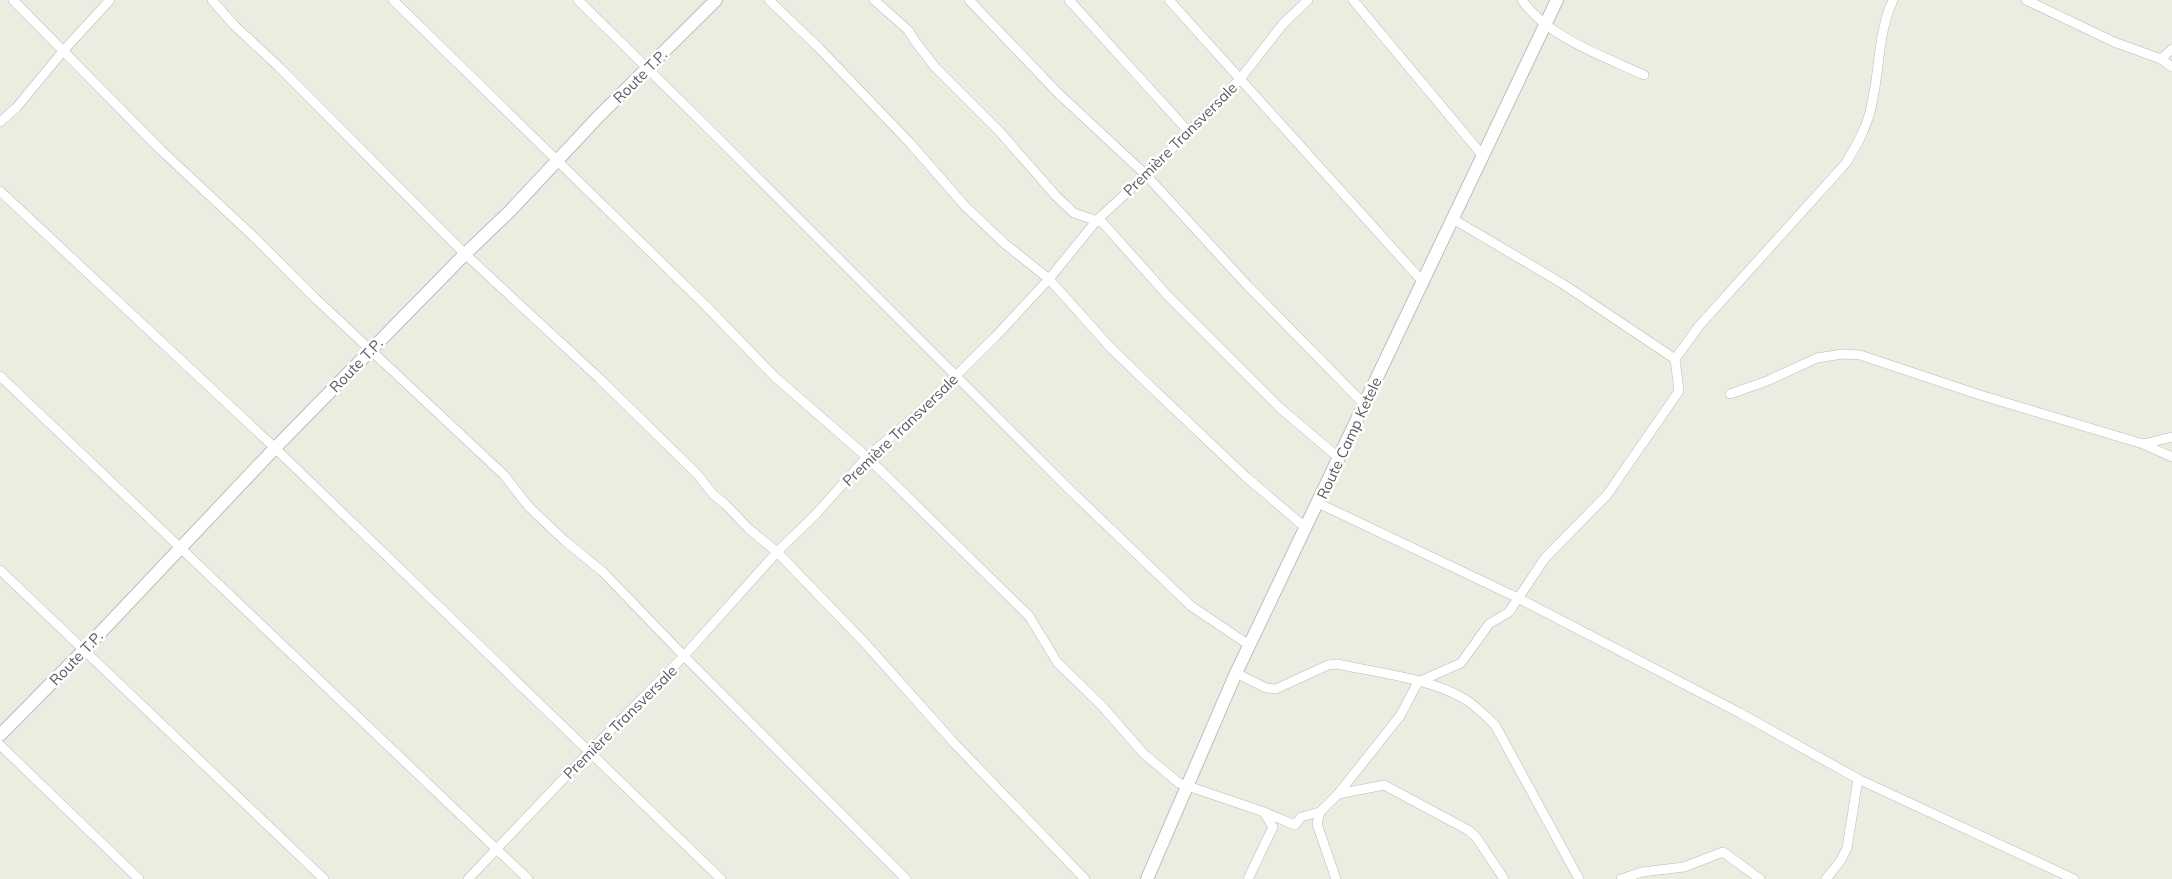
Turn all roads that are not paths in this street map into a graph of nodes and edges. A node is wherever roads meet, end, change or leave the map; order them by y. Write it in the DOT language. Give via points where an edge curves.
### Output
graph roads {
  1 [pos="13,0"];
  2 [pos="110,0"];
  3 [pos="212,0"];
  4 [pos="393,0"];
  5 [pos="578,0"];
  6 [pos="716,0"];
  7 [pos="769,0"];
  8 [pos="874,0"];
  9 [pos="969,0"];
  10 [pos="1069,0"];
  11 [pos="1169,0"];
  12 [pos="1308,0"];
  13 [pos="1353,0"];
  14 [pos="1522,0"];
  15 [pos="1557,0"];
  16 [pos="1893,0"];
  17 [pos="2026,0"];
  18 [pos="1546,24"];
  19 [pos="64,50"];
  20 [pos="2172,50"];
  21 [pos="2161,59"];
  22 [pos="2172,67"];
  23 [pos="648,69"];
  24 [pos="1644,75"];
  25 [pos="1240,79"];
  26 [pos="0,122"];
  27 [pos="1188,131"];
  28 [pos="1484,156"];
  29 [pos="556,162"];
  30 [pos="1146,175"];
  31 [pos="0,191"];
  32 [pos="1453,219"];
  33 [pos="1096,220"];
  34 [pos="464,254"];
  35 [pos="1049,279"];
  36 [pos="1422,281"];
  37 [pos="371,350"];
  38 [pos="1675,359"];
  39 [pos="0,376"];
  40 [pos="955,376"];
  41 [pos="1730,394"];
  42 [pos="1365,405"];
  43 [pos="2172,437"];
  44 [pos="2143,444"];
  45 [pos="275,448"];
  46 [pos="867,457"];
  47 [pos="2172,457"];
  48 [pos="1339,458"];
  49 [pos="1318,503"];
  50 [pos="1306,528"];
  51 [pos="180,548"];
  52 [pos="777,552"];
  53 [pos="0,570"];
  54 [pos="1518,598"];
  55 [pos="1249,645"];
  56 [pos="84,650"];
  57 [pos="684,656"];
  58 [pos="1236,673"];
  59 [pos="1418,682"];
  60 [pos="0,735"];
  61 [pos="0,745"];
  62 [pos="589,752"];
  63 [pos="1858,779"];
  64 [pos="1188,786"];
  65 [pos="1338,794"];
  66 [pos="1264,812"];
  67 [pos="1320,812"];
  68 [pos="496,849"];
  69 [pos="140,879"];
  70 [pos="324,879"];
  71 [pos="468,879"];
  72 [pos="528,879"];
  73 [pos="721,879"];
  74 [pos="906,879"];
  75 [pos="1085,879"];
  76 [pos="1147,879"];
  77 [pos="1248,879"];
  78 [pos="1336,879"];
  79 [pos="1504,879"];
  80 [pos="1579,879"];
  81 [pos="1621,879"];
  82 [pos="1760,879"];
  83 [pos="1826,879"];
  84 [pos="2074,879"];
  1 -- 19 [label="street"];
  2 -- 19 [label="street"];
  3 -- 34 [label="street"];
  4 -- 29 [label="street"];
  5 -- 23 [label="street"];
  6 -- 23 [label="street, Route T.P."];
  7 -- 35 [label="street" via="910,143 965,206"];
  8 -- 33 [label="street" via="908,30 936,67 1000,132 1056,196 1074,213"];
  9 -- 30 [label="street" via="1058,93"];
  10 -- 27 [label="street"];
  11 -- 25 [label="street"];
  12 -- 25 [label="street, Première Transversale" via="1283,24"];
  13 -- 28 [label="street"];
  14 -- 18 [label="street"];
  15 -- 18 [label="street, Route Camp Ketele"];
  16 -- 38 [label="street" via="1883,32 1872,103 1863,134 1846,163 1699,326"];
  17 -- 21 [label="street" via="2114,42"];
  18 -- 24 [label="street" via="1580,46"];
  18 -- 28 [label="street, Route Camp Ketele"];
  19 -- 26 [label="street" via="16,108"];
  19 -- 37 [label="street" via="161,150"];
  20 -- 21 [label="street"];
  21 -- 22 [label="street"];
  23 -- 29 [label="street, Route T.P."];
  23 -- 40 [label="street"];
  25 -- 27 [label="street, Première Transversale"];
  25 -- 36 [label="street"];
  27 -- 30 [label="street, Première Transversale"];
  28 -- 32 [label="street, Route Camp Ketele"];
  29 -- 34 [label="street, Route T.P."];
  29 -- 46 [label="street" via="775,377"];
  30 -- 33 [label="street, Première Transversale"];
  30 -- 42 [label="street" via="1248,286"];
  31 -- 45 [label="street"];
  32 -- 36 [label="street, Route Camp Ketele"];
  32 -- 38 [label="street" via="1563,284"];
  33 -- 35 [label="street, Première Transversale"];
  33 -- 48 [label="street" via="1104,223 1167,295 1280,408"];
  34 -- 37 [label="street, Route T.P."];
  34 -- 52 [label="street" via="599,378 697,474 713,494"];
  35 -- 40 [label="street, Première Transversale"];
  35 -- 50 [label="street" via="1108,346 1245,476"];
  36 -- 42 [label="street, Route Camp Ketele"];
  37 -- 45 [label="street, Route T.P."];
  37 -- 57 [label="street" via="504,475 529,507 604,572"];
  38 -- 54 [label="street" via="1679,391 1607,495 1545,558"];
  39 -- 51 [label="street"];
  40 -- 46 [label="street, Première Transversale"];
  40 -- 55 [label="street" via="1190,606"];
  41 -- 44 [label="street" via="1817,358 1860,355"];
  42 -- 48 [label="street, Route Camp Ketele"];
  43 -- 44 [label="street"];
  44 -- 47 [label="street"];
  45 -- 51 [label="street, Route T.P."];
  45 -- 62 [label="street"];
  46 -- 52 [label="street, Première Transversale"];
  46 -- 64 [label="street" via="1029,616 1058,662 1144,754 1179,783"];
  48 -- 49 [label="street, Route Camp Ketele"];
  49 -- 50 [label="street, Route Camp Ketele"];
  49 -- 54 [label="street"];
  50 -- 55 [label="street, Route Camp Ketele"];
  51 -- 56 [label="street, Route T.P."];
  51 -- 68 [label="street"];
  52 -- 57 [label="street, Première Transversale"];
  52 -- 75 [label="street"];
  53 -- 56 [label="street"];
  54 -- 59 [label="street" via="1509,612 1489,624 1464,661"];
  54 -- 63 [label="street" via="1740,713"];
  55 -- 58 [label="street, Route Camp Ketele"];
  56 -- 60 [label="street, Route T.P."];
  56 -- 70 [label="street"];
  57 -- 62 [label="street, Première Transversale"];
  57 -- 74 [label="street"];
  58 -- 59 [label="street" via="1271,689 1333,664"];
  58 -- 64 [label="street, Route Camp Ketele"];
  59 -- 65 [label="street" via="1400,716"];
  59 -- 80 [label="street" via="1441,687 1463,698 1495,725"];
  61 -- 69 [label="street"];
  62 -- 68 [label="street, Première Transversale"];
  62 -- 73 [label="street"];
  63 -- 83 [label="street" via="1847,848"];
  63 -- 84 [label="street"];
  64 -- 66 [label="street"];
  64 -- 76 [label="street, Route Camp Ketele"];
  65 -- 67 [label="street"];
  65 -- 79 [label="street" via="1375,786 1393,789 1468,830"];
  66 -- 67 [label="street" via="1295,825 1301,818"];
  66 -- 77 [label="street" via="1273,827"];
  67 -- 78 [label="street" via="1317,824"];
  68 -- 71 [label="street, Première Transversale"];
  68 -- 72 [label="street"];
  81 -- 82 [label="street" via="1642,872 1684,867 1723,852"];
}
